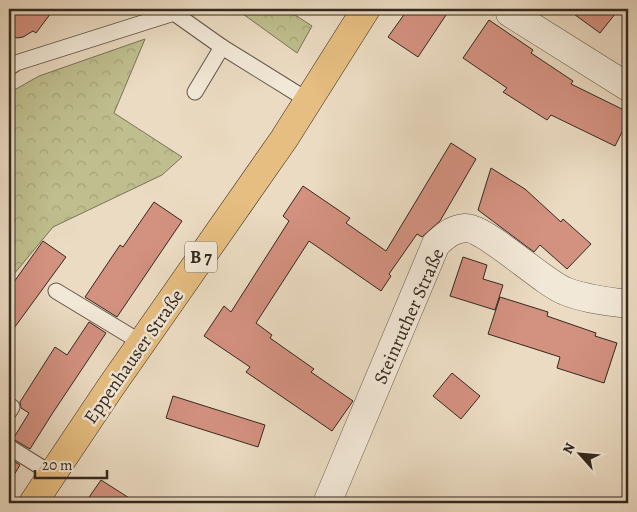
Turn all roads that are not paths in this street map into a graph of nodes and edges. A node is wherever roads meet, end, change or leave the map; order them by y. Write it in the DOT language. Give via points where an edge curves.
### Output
graph roads {
  1 [pos="366,9"];
  2 [pos="510,13"];
  3 [pos="222,47"];
  4 [pos="9,68"];
  5 [pos="628,87"];
  6 [pos="195,92"];
  7 [pos="309,101"];
  8 [pos="56,291"];
  9 [pos="628,304"];
  10 [pos="142,343"];
  11 [pos="9,447"];
  12 [pos="52,474"];
  13 [pos="33,503"];
  14 [pos="327,503"];
  1 -- 7 [label="main road, Eppenhauser Straße / B 7"];
  2 -- 5 [label="street"];
  3 -- 4 [label="lane" via="174,13 16,63"];
  3 -- 6 [label="lane"];
  3 -- 7 [label="lane"];
  7 -- 10 [label="main road, Eppenhauser Straße / B 7"];
  8 -- 10 [label="lane"];
  9 -- 14 [label="street, Steinruther Straße" via="564,291 482,234 467,228 450,231 436,244"];
  10 -- 12 [label="main road, Eppenhauser Straße / B 7"];
  11 -- 12 [label="lane"];
  12 -- 13 [label="main road, Eppenhauser Straße / B 7"];
}
